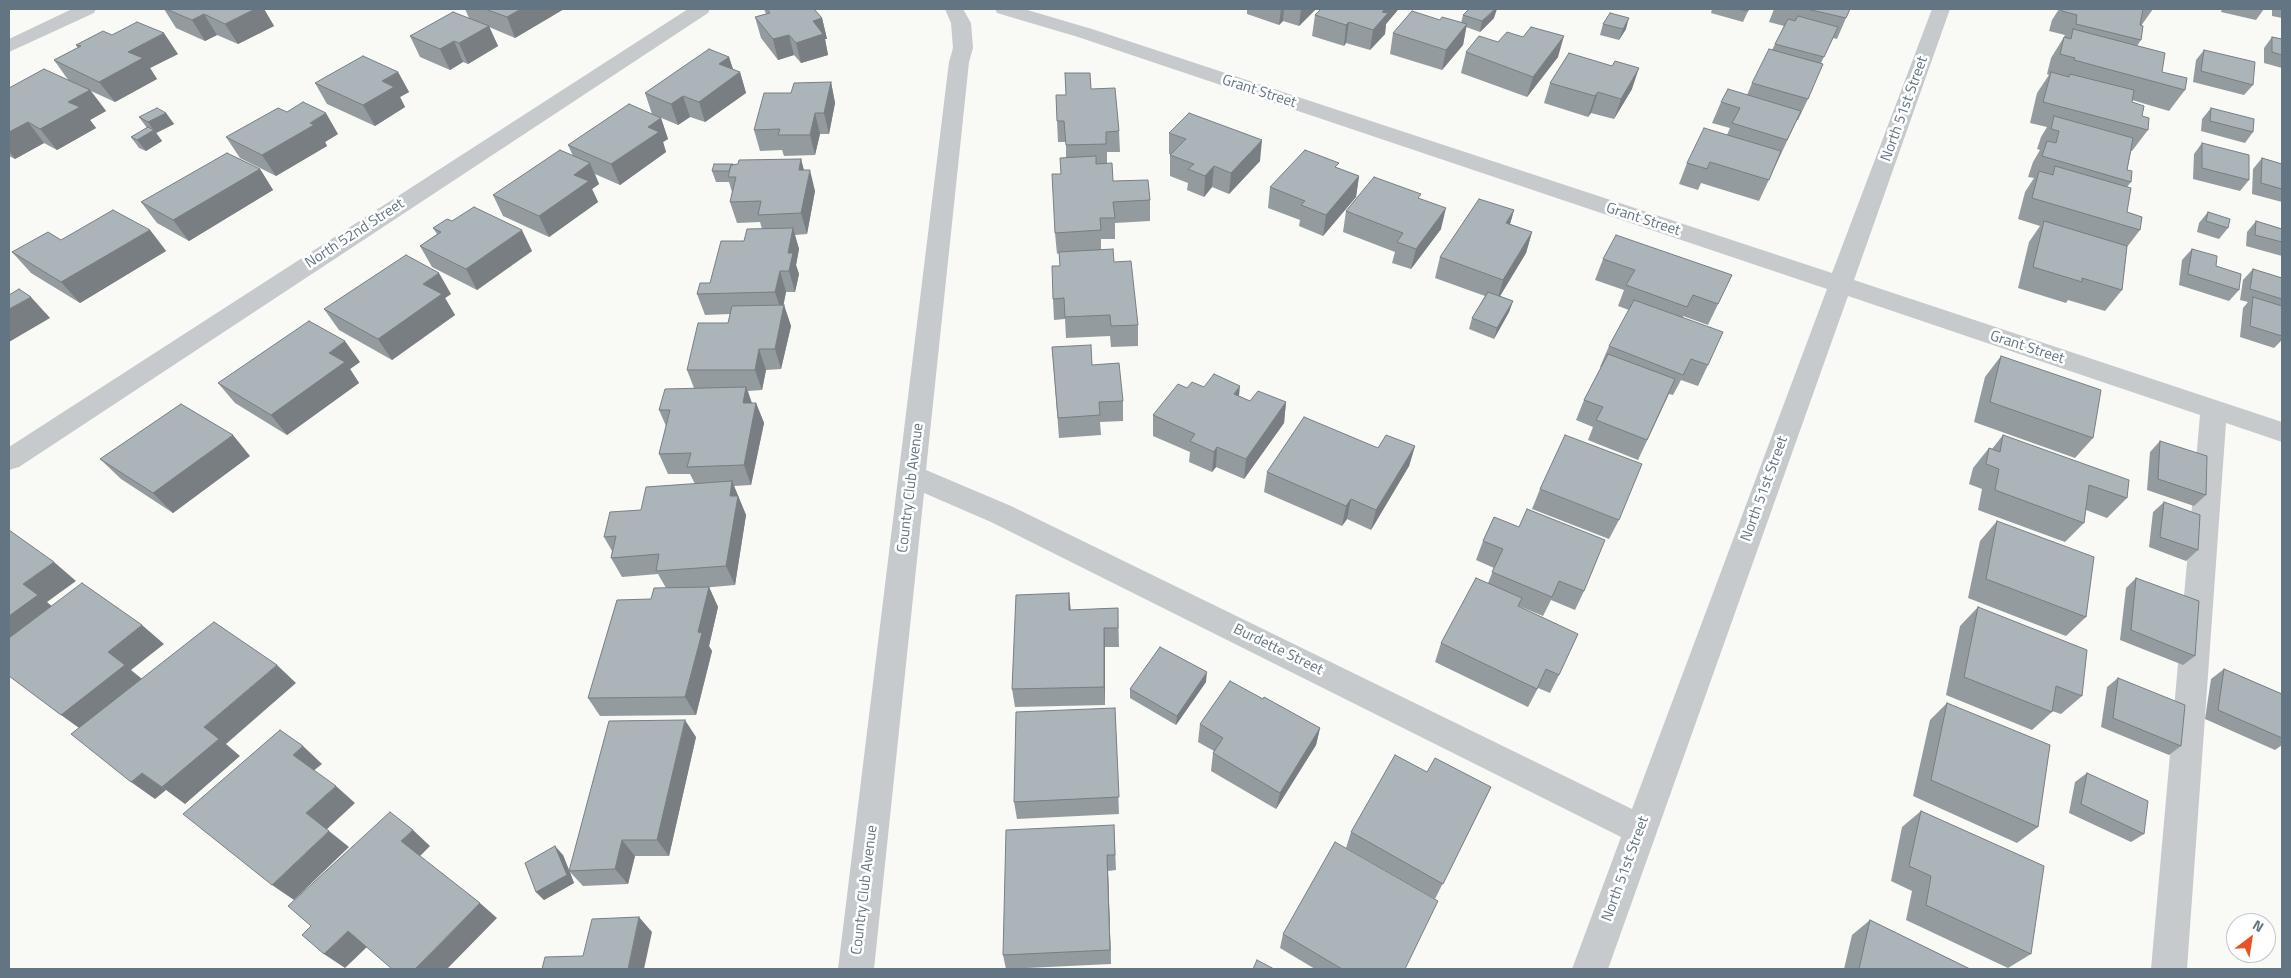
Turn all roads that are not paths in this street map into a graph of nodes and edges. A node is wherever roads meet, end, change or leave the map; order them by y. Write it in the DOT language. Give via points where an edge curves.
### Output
graph roads {
  1 [pos="87,9"];
  2 [pos="701,9"];
  3 [pos="954,9"];
  4 [pos="1004,9"];
  5 [pos="1941,9"];
  6 [pos="9,46"];
  7 [pos="1840,286"];
  8 [pos="2214,410"];
  9 [pos="2282,432"];
  10 [pos="9,460"];
  11 [pos="912,476"];
  12 [pos="1641,830"];
  13 [pos="856,969"];
  14 [pos="1590,969"];
  15 [pos="2169,969"];
  1 -- 6 [label="street"];
  2 -- 10 [label="street, North 52nd Street"];
  3 -- 11 [label="street, Country Club Avenue" via="961,23 964,48 959,62"];
  4 -- 7 [label="street, Grant Street"];
  5 -- 7 [label="street, North 51st Street"];
  7 -- 8 [label="street, Grant Street"];
  7 -- 12 [label="street, North 51st Street"];
  8 -- 9 [label="street, Grant Street"];
  8 -- 15 [label="street"];
  11 -- 12 [label="street, Burdette Street" via="1001,514"];
  11 -- 13 [label="street, Country Club Avenue"];
  12 -- 14 [label="street, North 51st Street"];
}
